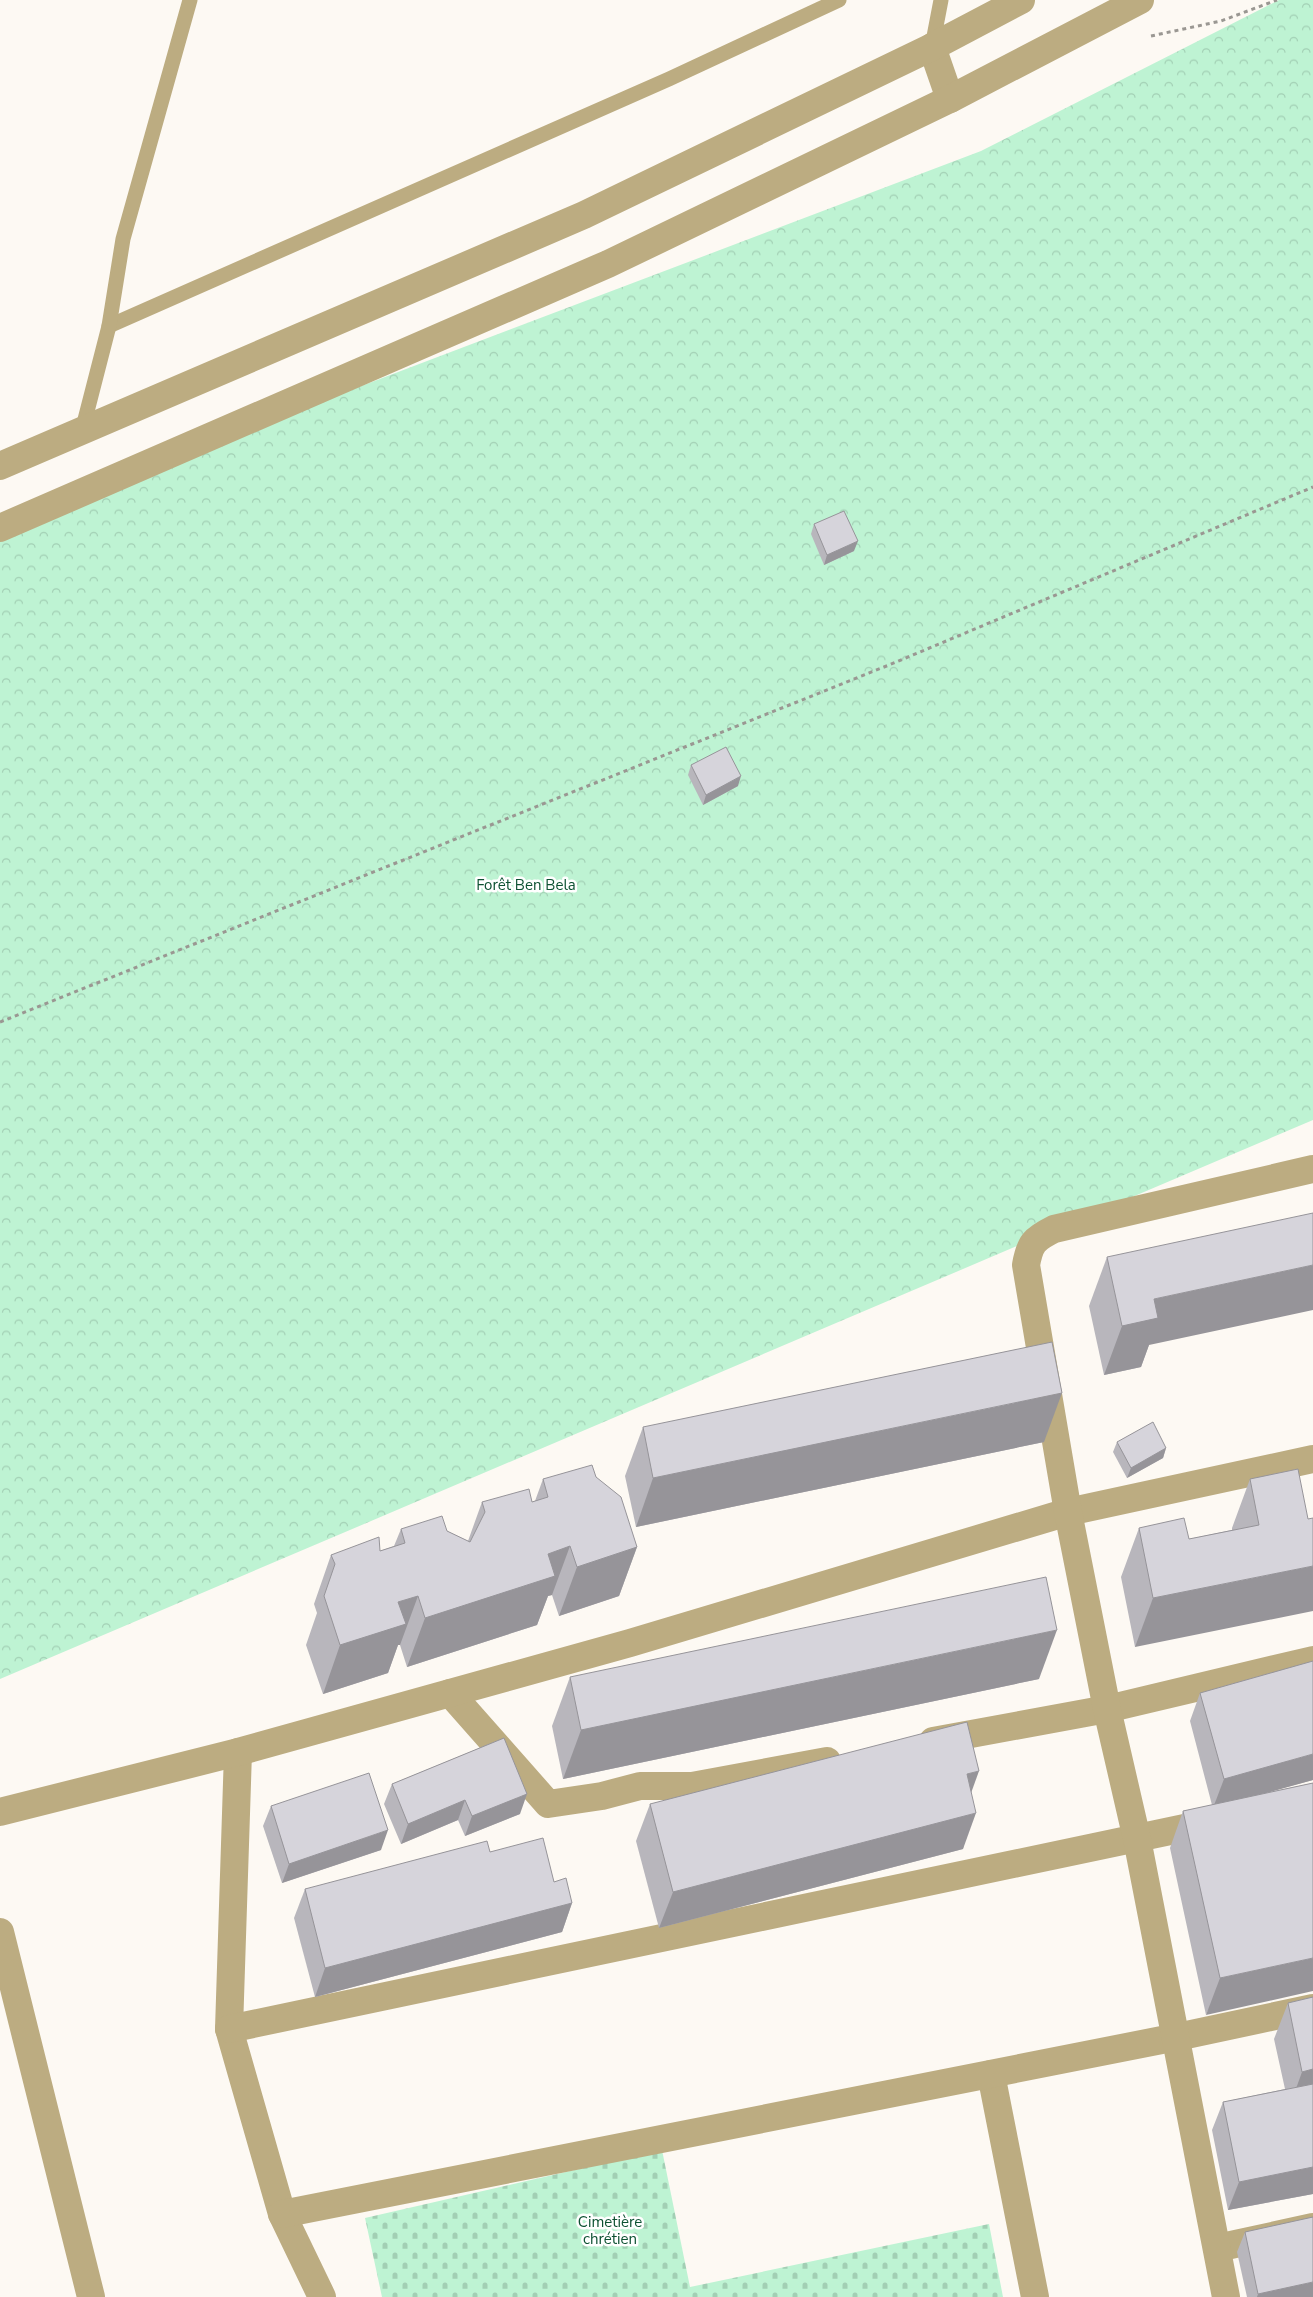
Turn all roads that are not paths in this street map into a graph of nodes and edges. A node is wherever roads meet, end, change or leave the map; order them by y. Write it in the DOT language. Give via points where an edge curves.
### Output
graph roads {
  1 [pos="190,0"];
  2 [pos="840,0"];
  3 [pos="941,0"];
  4 [pos="1021,0"];
  5 [pos="1140,0"];
  6 [pos="932,47"];
  7 [pos="950,99"];
  8 [pos="109,326"];
  9 [pos="82,431"];
  10 [pos="0,466"];
  11 [pos="0,528"];
  12 [pos="1313,1169"];
  13 [pos="1313,1459"];
  14 [pos="1068,1512"];
  15 [pos="1313,1660"];
  16 [pos="450,1693"];
  17 [pos="1107,1709"];
  18 [pos="904,1747"];
  19 [pos="238,1752"];
  20 [pos="856,1756"];
  21 [pos="0,1812"];
  22 [pos="1239,1816"];
  23 [pos="1137,1840"];
  24 [pos="0,1932"];
  25 [pos="1313,2008"];
  26 [pos="229,2029"];
  27 [pos="1177,2037"];
  28 [pos="991,2074"];
  29 [pos="282,2214"];
  30 [pos="1313,2227"];
  31 [pos="1216,2248"];
  32 [pos="91,2297"];
  33 [pos="322,2297"];
  34 [pos="1034,2297"];
  35 [pos="1226,2297"];
  1 -- 8 [label="lane" via="123,240"];
  2 -- 8 [label="lane" via="669,79"];
  3 -- 6 [label="lane"];
  4 -- 6 [label="street"];
  5 -- 7 [label="street"];
  6 -- 7 [label="street"];
  6 -- 9 [label="street" via="584,215"];
  7 -- 11 [label="street" via="608,264"];
  8 -- 9 [label="lane"];
  9 -- 10 [label="street"];
  12 -- 14 [label="street" via="1054,1229 1038,1237 1029,1248 1026,1265"];
  13 -- 14 [label="street"];
  14 -- 16 [label="street" via="630,1643"];
  14 -- 17 [label="street"];
  15 -- 17 [label="street"];
  16 -- 19 [label="street"];
  16 -- 20 [label="street" via="548,1804 602,1796 640,1786 692,1786"];
  17 -- 18 [label="street"];
  17 -- 23 [label="street"];
  19 -- 21 [label="street"];
  19 -- 26 [label="street"];
  22 -- 23 [label="street"];
  23 -- 26 [label="street"];
  23 -- 27 [label="street"];
  24 -- 32 [label="street"];
  25 -- 27 [label="street"];
  26 -- 29 [label="street"];
  27 -- 28 [label="street"];
  27 -- 31 [label="street"];
  28 -- 29 [label="street"];
  28 -- 34 [label="street"];
  29 -- 33 [label="street"];
  30 -- 31 [label="street"];
  31 -- 35 [label="street"];
}
